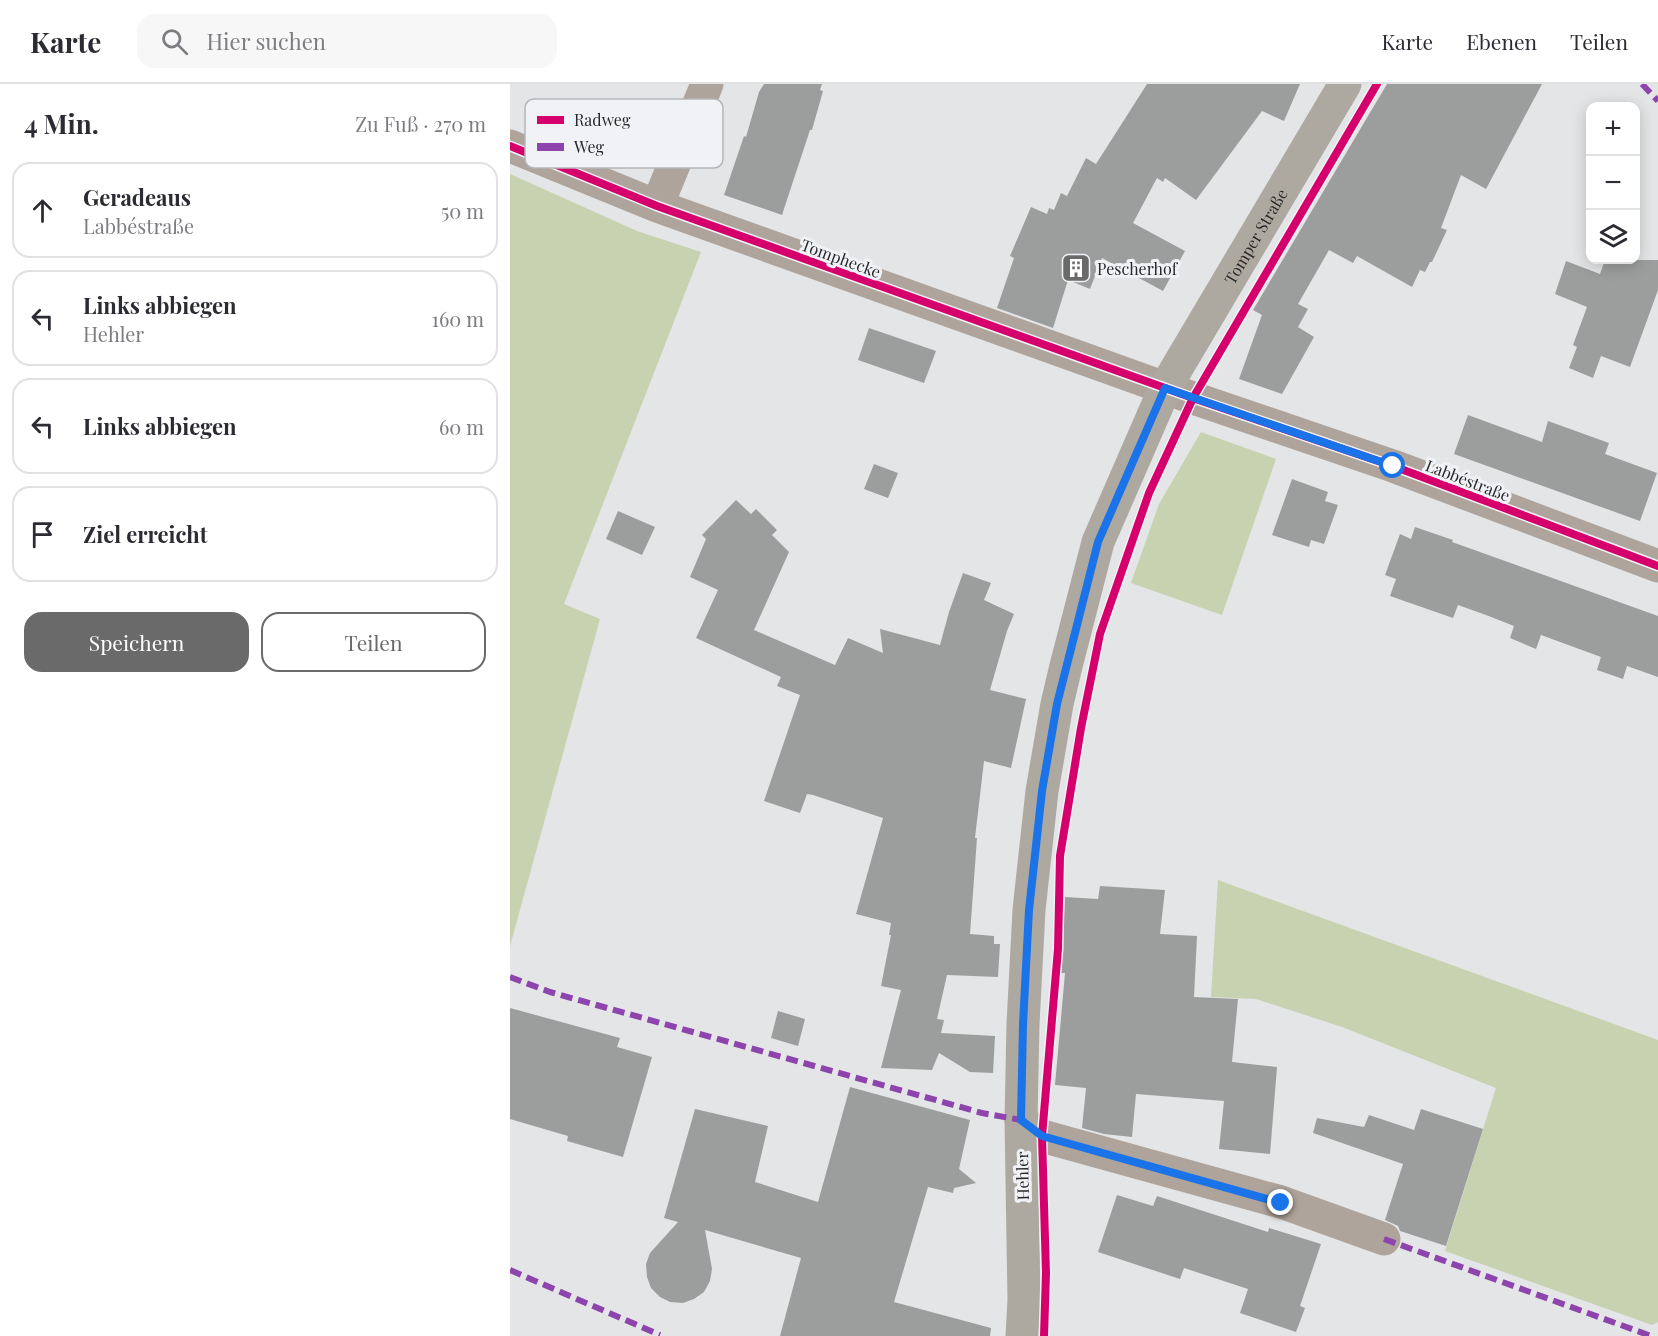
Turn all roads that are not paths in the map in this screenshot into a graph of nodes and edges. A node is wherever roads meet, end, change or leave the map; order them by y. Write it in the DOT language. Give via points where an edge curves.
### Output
graph roads {
  1 [pos="706,84"];
  2 [pos="1345,84"];
  3 [pos="700,99"];
  4 [pos="510,146"];
  5 [pos="525,152"];
  6 [pos="564,168"];
  7 [pos="672,168"];
  8 [pos="657,206"];
  9 [pos="1165,388"];
  10 [pos="1658,566"];
  11 [pos="1021,1120"];
  12 [pos="1384,1239"];
  13 [pos="1022,1336"];
  1 -- 3 [label="street"];
  2 -- 9 [label="main road, Tomper Straße"];
  4 -- 5 [label="street, Tomphecke"];
  6 -- 8 [label="street, Tomphecke"];
  7 -- 8 [label="street"];
  8 -- 9 [label="street, Tomphecke"];
  9 -- 10 [label="street, Labbéstraße" via="1393,466"];
  9 -- 11 [label="main road, Hehler" via="1098,542 1057,704 1042,791 1029,910"];
  11 -- 12 [label="street" via="1042,1136 1281,1203"];
  11 -- 13 [label="main road, Hehler"];
}
